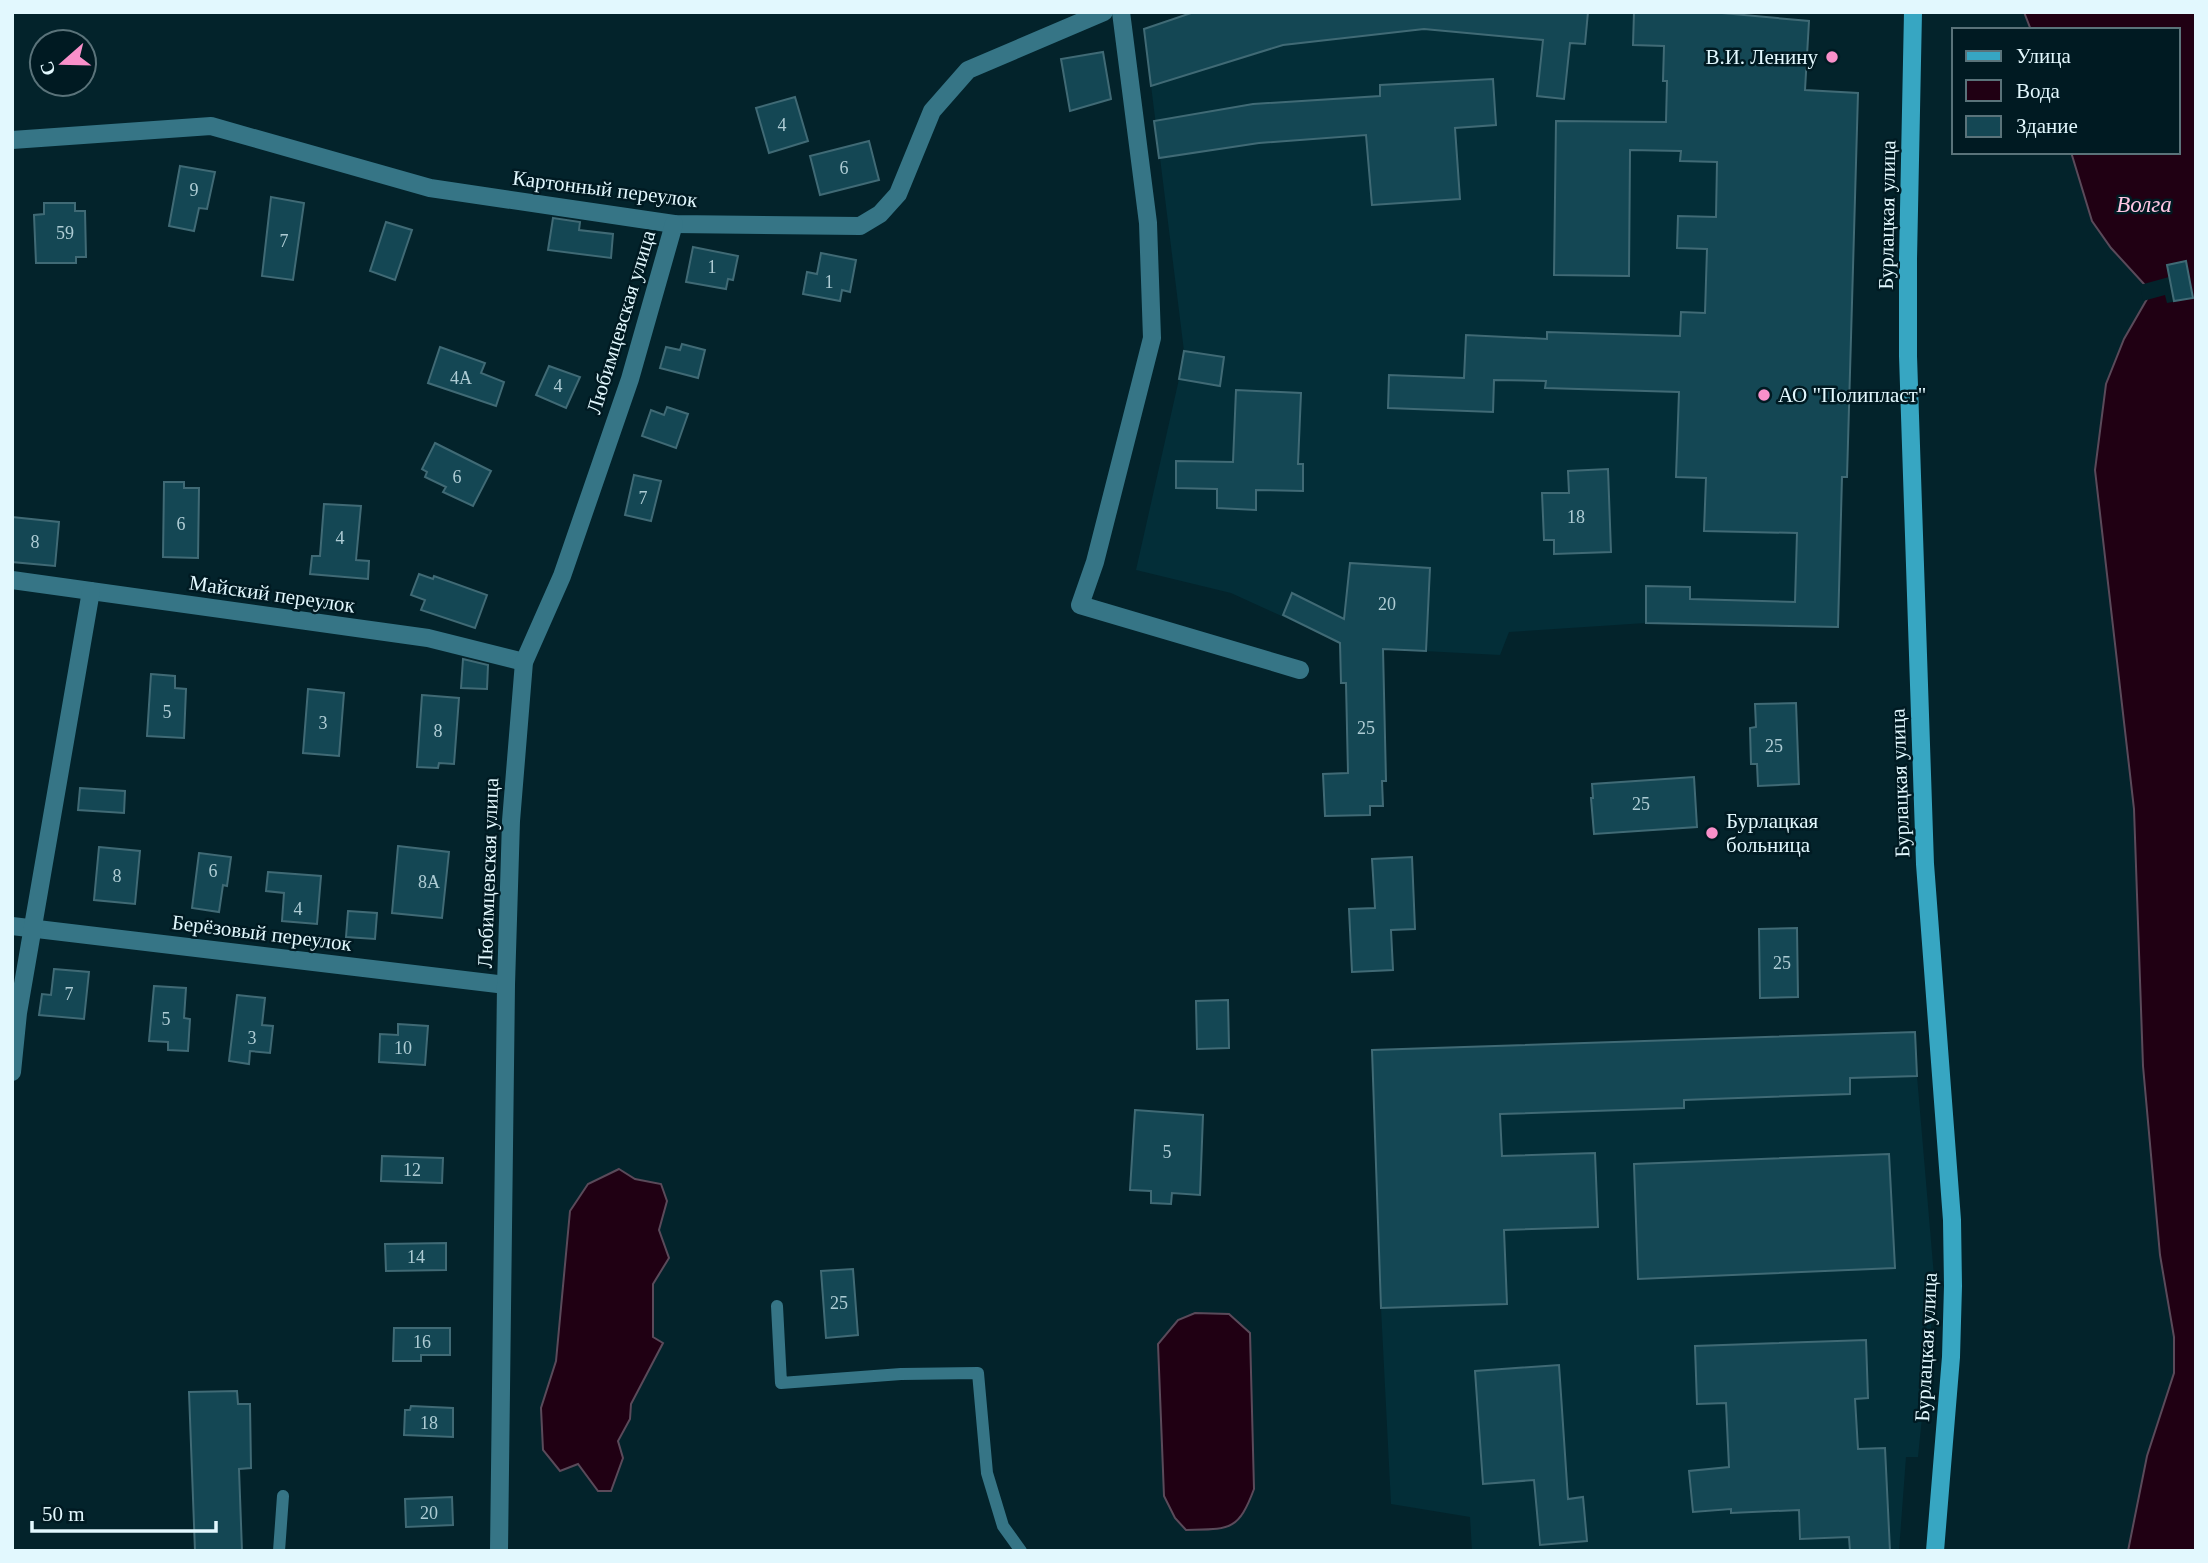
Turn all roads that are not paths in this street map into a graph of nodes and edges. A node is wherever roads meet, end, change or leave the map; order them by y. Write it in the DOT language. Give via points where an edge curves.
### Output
graph roads {
  1 [pos="1104,12"];
  2 [pos="1121,12"];
  3 [pos="1913,12"];
  4 [pos="12,140"];
  5 [pos="674,224"];
  6 [pos="12,580"];
  7 [pos="91,591"];
  8 [pos="524,662"];
  9 [pos="1300,670"];
  10 [pos="12,926"];
  11 [pos="34,929"];
  12 [pos="506,985"];
  13 [pos="12,1072"];
  14 [pos="777,1307"];
  15 [pos="283,1496"];
  16 [pos="279,1551"];
  17 [pos="499,1551"];
  18 [pos="1021,1551"];
  19 [pos="1935,1551"];
  1 -- 5 [label="street, Картонный переулок" via="968,69 932,111 898,194 880,215 860,226"];
  2 -- 9 [label="street" via="1148,223 1152,338 1080,605"];
  3 -- 19 [label="main road, Бурлацкая улица" via="1909,383 1925,864 1952,1220 1951,1357"];
  4 -- 5 [label="street, Картонный переулок" via="211,126 430,188"];
  5 -- 8 [label="street, Любимцевская улица" via="630,379 562,576"];
  6 -- 7 [label="street, Майский переулок"];
  7 -- 8 [label="street, Майский переулок" via="428,638"];
  7 -- 11 [label="street"];
  8 -- 12 [label="street, Любимцевская улица" via="511,821"];
  10 -- 11 [label="street, Берёзовый переулок"];
  11 -- 12 [label="street, Берёзовый переулок"];
  11 -- 13 [label="street"];
  12 -- 17 [label="street, Любимцевская улица"];
  14 -- 18 [label="lane" via="781,1383 978,1373 987,1473 1003,1527"];
  15 -- 16 [label="lane"];
}
